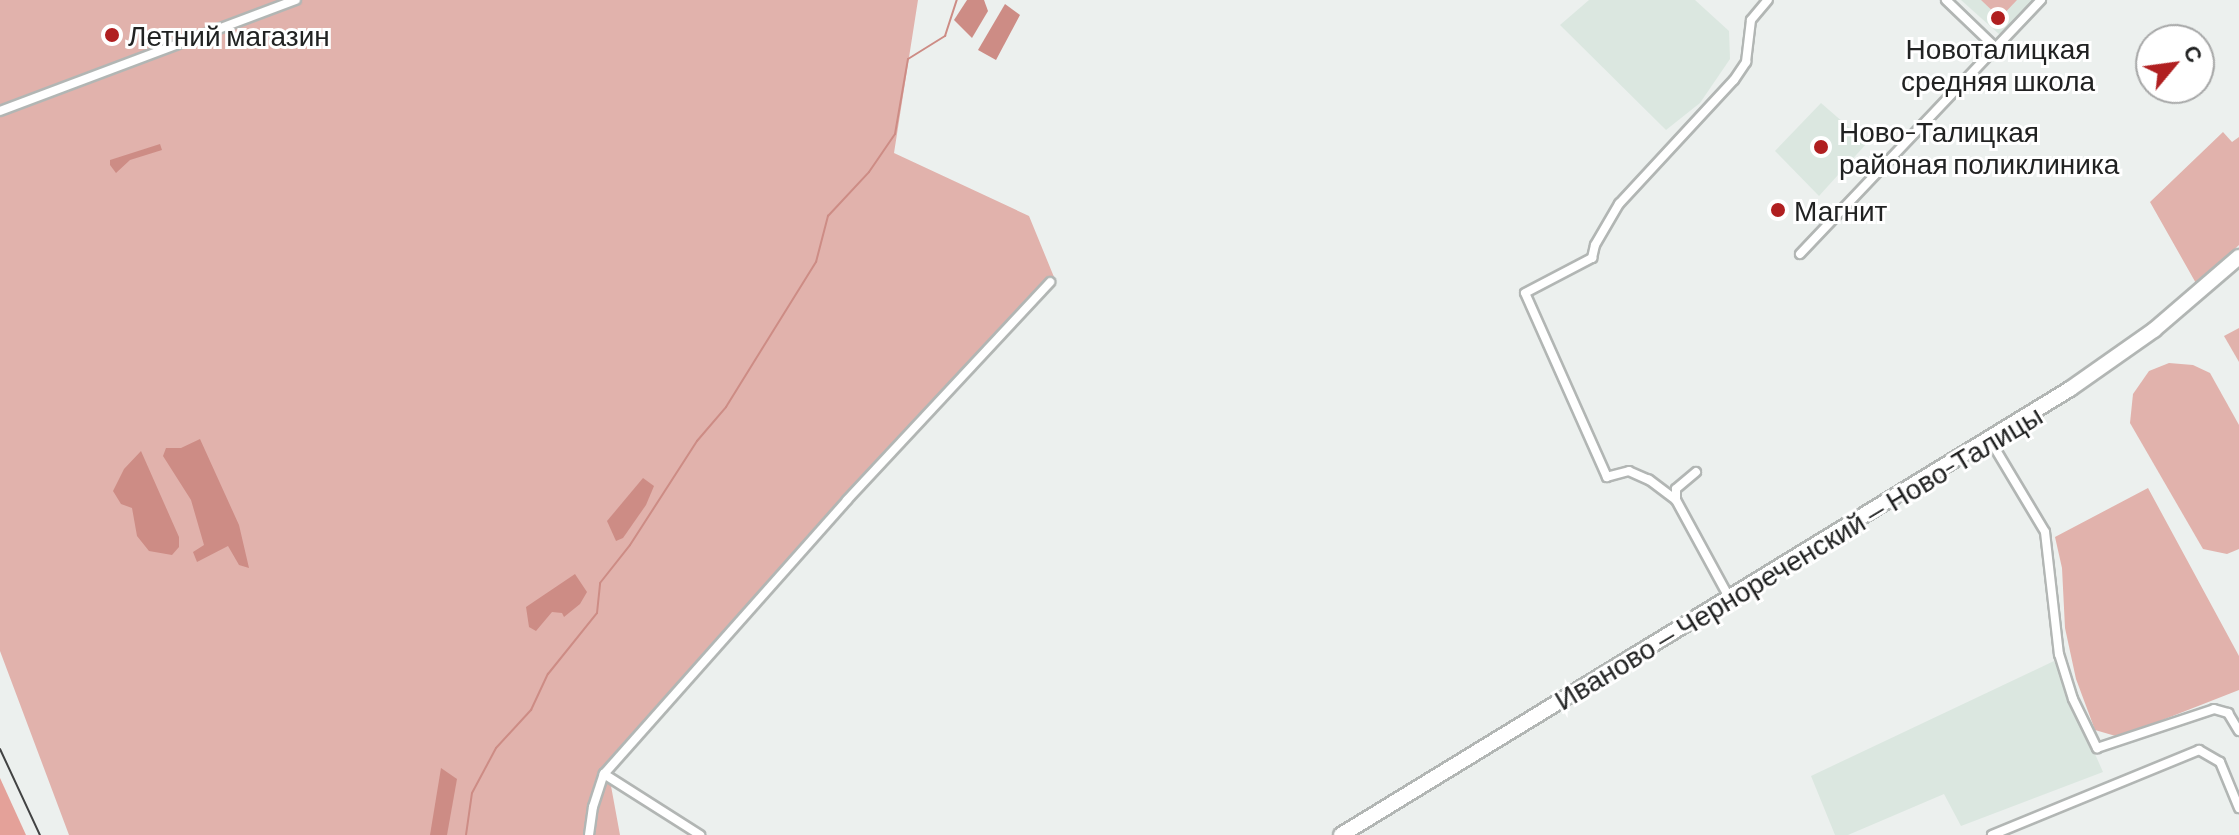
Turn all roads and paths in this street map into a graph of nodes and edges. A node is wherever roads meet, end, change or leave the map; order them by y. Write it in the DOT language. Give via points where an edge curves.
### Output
graph roads {
  1 [pos="296,0"];
  2 [pos="1768,0"];
  3 [pos="1946,0"];
  4 [pos="2041,0"];
  5 [pos="1995,47"];
  6 [pos="0,111"];
  7 [pos="1800,254"];
  8 [pos="2239,257"];
  9 [pos="1050,282"];
  10 [pos="1990,440"];
  11 [pos="1696,472"];
  12 [pos="1676,500"];
  13 [pos="1730,599"];
  14 [pos="2239,731"];
  15 [pos="604,774"];
  16 [pos="2239,808"];
  17 [pos="589,835"];
  18 [pos="700,835"];
  19 [pos="1341,835"];
  20 [pos="1992,835"];
  1 -- 6 [label="street"];
  2 -- 12 [label="street" via="1751,20 1746,62 1734,80 1619,204 1592,258 1525,293 1607,477 1629,471"];
  3 -- 5 [label="street"];
  4 -- 5 [label="street"];
  5 -- 7 [label="street"];
  8 -- 10 [label="main road, Иваново — Чернореченский — Ново-Талицы" via="2154,330"];
  9 -- 15 [label="street"];
  10 -- 13 [label="main road, Иваново — Чернореченский — Ново-Талицы"];
  10 -- 14 [label="street" via="2045,532 2059,654 2097,748 2214,709 2228,713"];
  11 -- 12 [label="street" via="1676,489"];
  12 -- 13 [label="street"];
  13 -- 19 [label="main road, Иваново — Чернореченский — Ново-Талицы"];
  15 -- 17 [label="street"];
  15 -- 18 [label="street"];
  16 -- 20 [label="street" via="2220,762 2199,750"];
}
